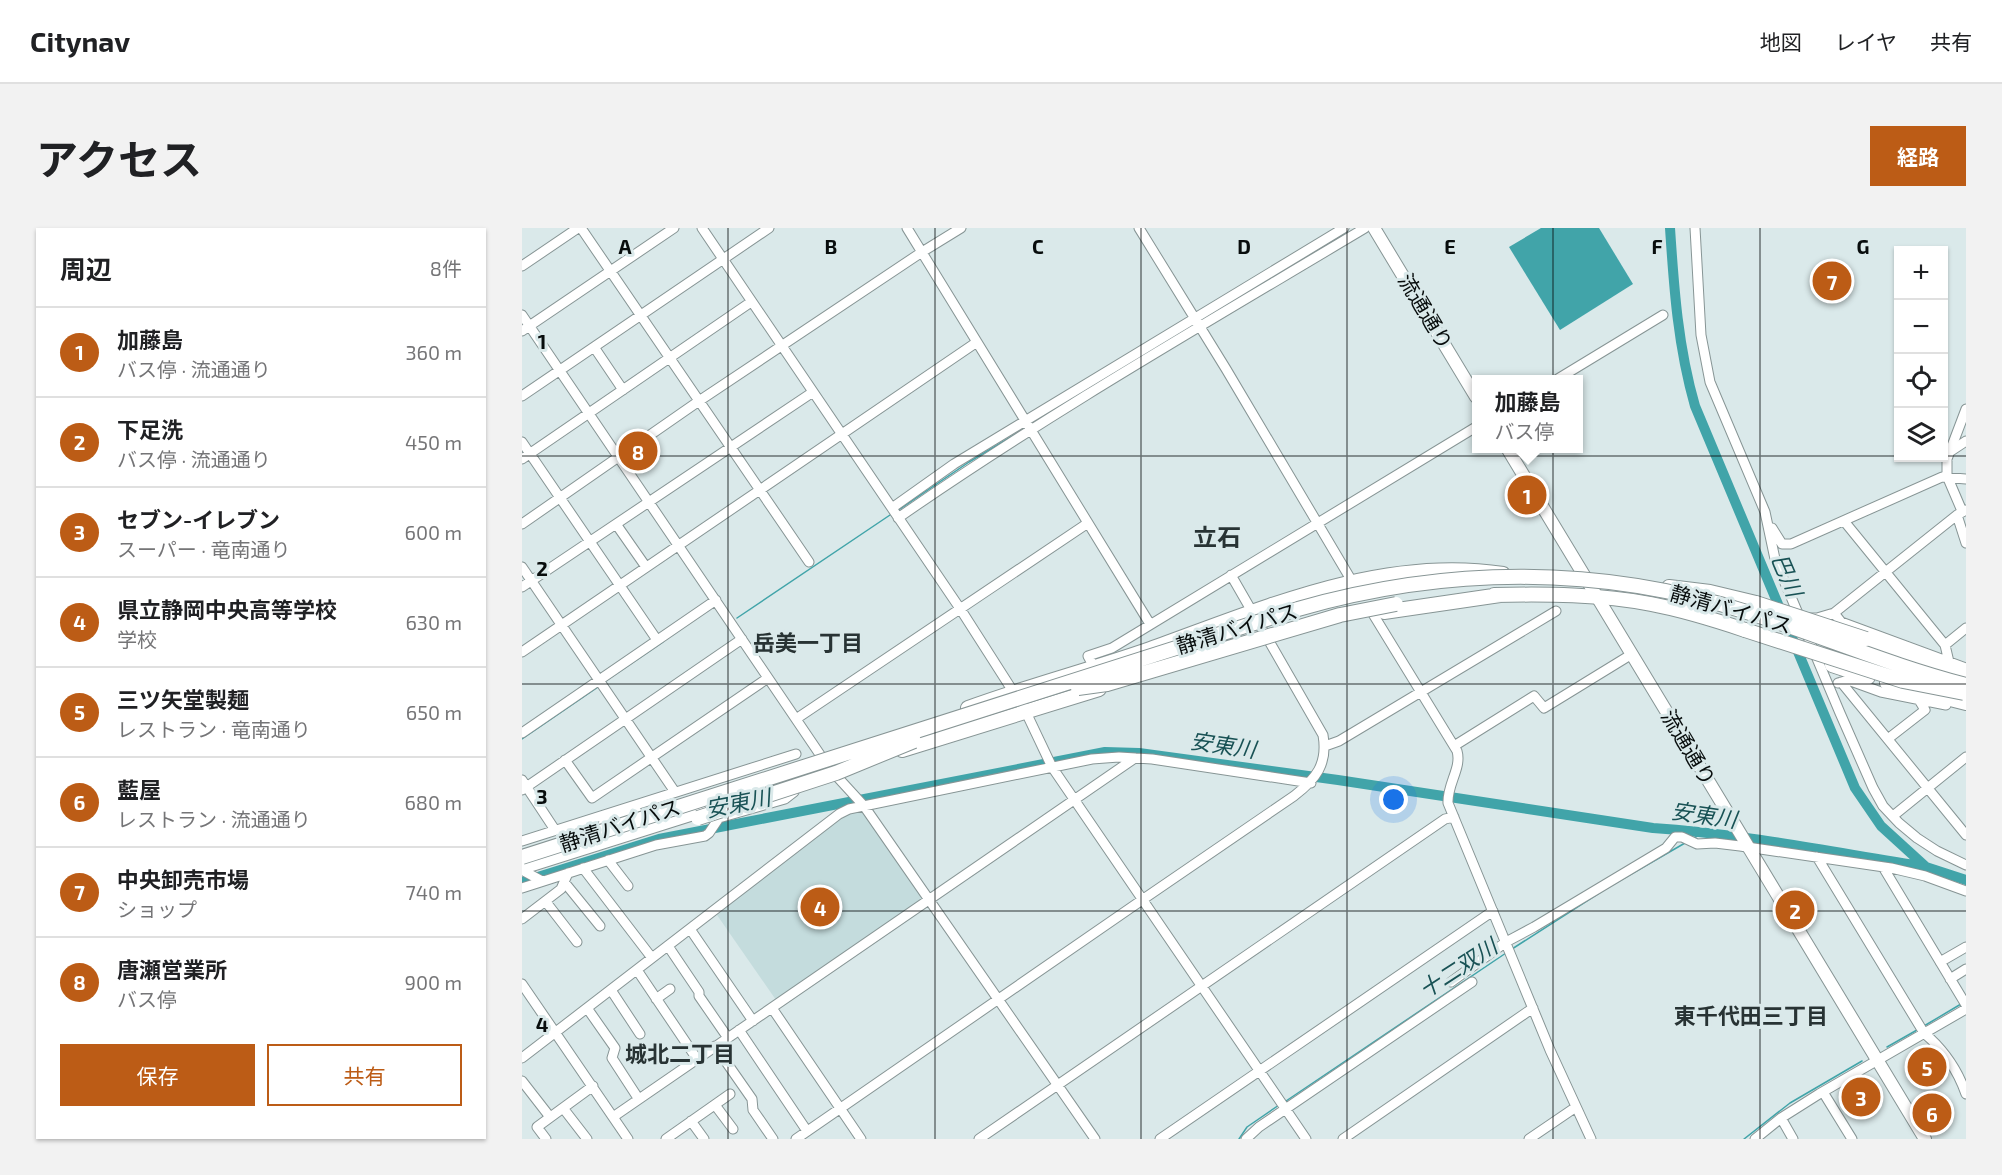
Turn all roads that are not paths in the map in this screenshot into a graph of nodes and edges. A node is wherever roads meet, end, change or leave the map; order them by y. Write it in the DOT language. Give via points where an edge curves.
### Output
graph roads {
  1 [pos="579,228"];
  2 [pos="674,228"];
  3 [pos="702,228"];
  4 [pos="769,228"];
  5 [pos="907,228"];
  6 [pos="961,228"];
  7 [pos="1139,228"];
  8 [pos="1344,228"];
  9 [pos="1365,228"];
  10 [pos="1374,228"];
  11 [pos="1695,228"];
  12 [pos="922,252"];
  13 [pos="723,260"];
  14 [pos="522,266"];
  15 [pos="610,271"];
  16 [pos="751,302"];
  17 [pos="522,315"];
  18 [pos="642,315"];
  19 [pos="1663,315"];
  20 [pos="1197,322"];
  21 [pos="526,329"];
  22 [pos="978,342"];
  23 [pos="594,347"];
  24 [pos="781,347"];
  25 [pos="670,359"];
  26 [pos="560,370"];
  27 [pos="1564,375"];
  28 [pos="623,390"];
  29 [pos="1472,390"];
  30 [pos="813,392"];
  31 [pos="522,396"];
  32 [pos="699,401"];
  33 [pos="1966,409"];
  34 [pos="589,413"];
  35 [pos="1025,420"];
  36 [pos="1472,429"];
  37 [pos="1030,430"];
  38 [pos="843,434"];
  39 [pos="1966,441"];
  40 [pos="522,442"];
  41 [pos="731,447"];
  42 [pos="1950,452"];
  43 [pos="1510,453"];
  44 [pos="526,456"];
  45 [pos="618,457"];
  46 [pos="1947,476"];
  47 [pos="1966,479"];
  48 [pos="760,489"];
  49 [pos="560,498"];
  50 [pos="650,501"];
  51 [pos="892,508"];
  52 [pos="1765,512"];
  53 [pos="1962,512"];
  54 [pos="898,518"];
  55 [pos="1844,521"];
  56 [pos="1317,523"];
  57 [pos="522,524"];
  58 [pos="616,524"];
  59 [pos="1088,524"];
  60 [pos="590,541"];
  61 [pos="1966,542"];
  62 [pos="678,545"];
  63 [pos="809,562"];
  64 [pos="522,567"];
  65 [pos="646,567"];
  66 [pos="1885,571"];
  67 [pos="1506,574"];
  68 [pos="1232,575"];
  69 [pos="1585,576"];
  70 [pos="531,581"];
  71 [pos="1353,583"];
  72 [pos="620,586"];
  73 [pos="522,587"];
  74 [pos="1500,595"];
  75 [pos="1597,597"];
  76 [pos="716,600"];
  77 [pos="1757,606"];
  78 [pos="961,610"];
  79 [pos="1556,611"];
  80 [pos="1252,612"];
  81 [pos="1834,613"];
  82 [pos="1373,614"];
  83 [pos="1801,617"];
  84 [pos="562,624"];
  85 [pos="1150,624"];
  86 [pos="1966,628"];
  87 [pos="1745,630"];
  88 [pos="742,639"];
  89 [pos="657,640"];
  90 [pos="1269,641"];
  91 [pos="1945,645"];
  92 [pos="522,652"];
  93 [pos="1632,654"];
  94 [pos="1135,661"];
  95 [pos="1950,662"];
  96 [pos="1094,667"];
  97 [pos="1966,668"];
  98 [pos="768,678"];
  99 [pos="599,680"];
  100 [pos="1841,682"];
  101 [pos="1829,686"];
  102 [pos="1965,687"];
  103 [pos="1078,688"];
  104 [pos="1013,691"];
  105 [pos="1420,692"];
  106 [pos="1919,700"];
  107 [pos="1966,703"];
  108 [pos="1966,709"];
  109 [pos="1027,712"];
  110 [pos="959,717"];
  111 [pos="626,718"];
  112 [pos="796,719"];
  113 [pos="522,733"];
  114 [pos="1889,738"];
  115 [pos="914,741"];
  116 [pos="1325,746"];
  117 [pos="1454,746"];
  118 [pos="796,754"];
  119 [pos="652,757"];
  120 [pos="1966,757"];
  121 [pos="1135,758"];
  122 [pos="565,760"];
  123 [pos="762,765"];
  124 [pos="827,765"];
  125 [pos="1052,767"];
  126 [pos="771,776"];
  127 [pos="797,780"];
  128 [pos="1311,783"];
  129 [pos="523,785"];
  130 [pos="1928,788"];
  131 [pos="675,792"];
  132 [pos="1074,800"];
  133 [pos="864,806"];
  134 [pos="1893,816"];
  135 [pos="1454,817"];
  136 [pos="555,830"];
  137 [pos="1966,835"];
  138 [pos="522,841"];
  139 [pos="578,844"];
  140 [pos="1747,846"];
  141 [pos="522,857"];
  142 [pos="1817,857"];
  143 [pos="608,860"];
  144 [pos="1966,865"];
  145 [pos="1883,867"];
  146 [pos="522,868"];
  147 [pos="583,868"];
  148 [pos="566,878"];
  149 [pos="542,881"];
  150 [pos="628,886"];
  151 [pos="522,888"];
  152 [pos="1966,891"];
  153 [pos="928,899"];
  154 [pos="1142,900"];
  155 [pos="546,902"];
  156 [pos="1493,911"];
  157 [pos="522,919"];
  158 [pos="600,926"];
  159 [pos="690,929"];
  160 [pos="577,942"];
  161 [pos="668,946"];
  162 [pos="1508,947"];
  163 [pos="1966,947"];
  164 [pos="652,958"];
  165 [pos="1940,962"];
  166 [pos="1966,969"];
  167 [pos="637,970"];
  168 [pos="1465,971"];
  169 [pos="1950,979"];
  170 [pos="1451,982"];
  171 [pos="1472,982"];
  172 [pos="522,984"];
  173 [pos="1201,987"];
  174 [pos="670,989"];
  175 [pos="1463,989"];
  176 [pos="610,990"];
  177 [pos="656,999"];
  178 [pos="998,999"];
  179 [pos="1966,1007"];
  180 [pos="587,1008"];
  181 [pos="772,1008"];
  182 [pos="1533,1008"];
  183 [pos="753,1021"];
  184 [pos="739,1030"];
  185 [pos="556,1032"];
  186 [pos="640,1034"];
  187 [pos="1924,1034"];
  188 [pos="728,1038"];
  189 [pos="715,1046"];
  190 [pos="522,1058"];
  191 [pos="697,1059"];
  192 [pos="1878,1061"];
  193 [pos="1260,1070"];
  194 [pos="1963,1078"];
  195 [pos="522,1081"];
  196 [pos="1058,1085"];
  197 [pos="593,1086"];
  198 [pos="1823,1092"];
  199 [pos="730,1094"];
  200 [pos="1966,1094"];
  201 [pos="638,1098"];
  202 [pos="715,1105"];
  203 [pos="1576,1107"];
  204 [pos="563,1108"];
  205 [pos="840,1108"];
  206 [pos="1285,1109"];
  207 [pos="613,1117"];
  208 [pos="550,1118"];
  209 [pos="1781,1118"];
  210 [pos="692,1121"];
  211 [pos="733,1129"];
  212 [pos="807,1131"];
  213 [pos="624,1137"];
  214 [pos="546,1139"];
  215 [pos="587,1139"];
  216 [pos="666,1139"];
  217 [pos="704,1139"];
  218 [pos="773,1139"];
  219 [pos="796,1139"];
  220 [pos="861,1139"];
  221 [pos="979,1139"];
  222 [pos="1095,1139"];
  223 [pos="1160,1139"];
  224 [pos="1245,1139"];
  225 [pos="1306,1139"];
  226 [pos="1343,1139"];
  227 [pos="1529,1139"];
  228 [pos="1591,1139"];
  229 [pos="1755,1139"];
  230 [pos="1793,1139"];
  231 [pos="1852,1139"];
  232 [pos="1924,1139"];
  1 -- 14 [label="street"];
  1 -- 15 [label="street"];
  2 -- 15 [label="street"];
  3 -- 13 [label="street"];
  4 -- 13 [label="street"];
  5 -- 12 [label="street"];
  6 -- 12 [label="street"];
  7 -- 20 [label="street"];
  8 -- 20 [label="street"];
  9 -- 20 [label="street"];
  10 -- 29 [label="main road, 流通通り"];
  11 -- 52 [label="street" via="1706,369"];
  12 -- 22 [label="street"];
  12 -- 24 [label="street"];
  13 -- 16 [label="street"];
  13 -- 18 [label="street"];
  15 -- 18 [label="street"];
  15 -- 21 [label="street"];
  16 -- 24 [label="street"];
  16 -- 25 [label="street"];
  17 -- 21 [label="street"];
  18 -- 23 [label="street"];
  18 -- 25 [label="street"];
  19 -- 27 [label="street"];
  20 -- 35 [label="street"];
  20 -- 37 [label="street"];
  20 -- 56 [label="street"];
  21 -- 26 [label="street"];
  22 -- 35 [label="street"];
  22 -- 38 [label="street"];
  23 -- 26 [label="street"];
  23 -- 28 [label="street"];
  24 -- 30 [label="street"];
  24 -- 32 [label="street"];
  25 -- 28 [label="street"];
  25 -- 32 [label="street"];
  26 -- 31 [label="street"];
  26 -- 34 [label="street"];
  28 -- 34 [label="street"];
  30 -- 38 [label="street"];
  30 -- 41 [label="street"];
  32 -- 41 [label="street"];
  32 -- 45 [label="street"];
  33 -- 42 [label="street"];
  34 -- 44 [label="street"];
  34 -- 45 [label="street"];
  35 -- 37 [label="street"];
  35 -- 51 [label="street"];
  36 -- 56 [label="street"];
  37 -- 54 [label="street"];
  37 -- 59 [label="street"];
  38 -- 48 [label="street"];
  38 -- 51 [label="street"];
  39 -- 42 [label="street"];
  40 -- 44 [label="street"];
  41 -- 48 [label="street"];
  41 -- 50 [label="street"];
  42 -- 46 [label="street"];
  43 -- 69 [label="main road, 流通通り"];
  44 -- 49 [label="street"];
  45 -- 49 [label="street"];
  45 -- 50 [label="street"];
  46 -- 47 [label="street"];
  46 -- 53 [label="street"];
  46 -- 55 [label="street"];
  48 -- 62 [label="street"];
  48 -- 63 [label="street"];
  49 -- 57 [label="street"];
  49 -- 60 [label="street"];
  50 -- 58 [label="street"];
  50 -- 62 [label="street"];
  51 -- 54 [label="street"];
  52 -- 55 [label="street" via="1785,545"];
  52 -- 83 [label="street" via="1775,559"];
  53 -- 61 [label="street"];
  53 -- 66 [label="street"];
  54 -- 78 [label="street"];
  55 -- 66 [label="street"];
  56 -- 68 [label="street"];
  56 -- 71 [label="street"];
  58 -- 60 [label="street"];
  58 -- 65 [label="street"];
  59 -- 78 [label="street"];
  59 -- 85 [label="street"];
  60 -- 70 [label="street"];
  60 -- 72 [label="street"];
  62 -- 65 [label="street"];
  62 -- 76 [label="street"];
  64 -- 70 [label="street"];
  65 -- 72 [label="street"];
  66 -- 81 [label="street"];
  66 -- 91 [label="street"];
  67 -- 69 [label="highway"];
  67 -- 71 [label="highway" via="1432,570"];
  67 -- 94 [label="highway, bridge" via="1453,575 1335,593 1210,630"];
  68 -- 80 [label="street"];
  68 -- 85 [label="street"];
  69 -- 75 [label="main road, 流通通り"];
  69 -- 77 [label="highway" via="1710,592"];
  70 -- 73 [label="street"];
  70 -- 84 [label="street"];
  71 -- 80 [label="highway"];
  72 -- 84 [label="street"];
  72 -- 89 [label="street"];
  74 -- 75 [label="highway"];
  74 -- 82 [label="highway"];
  74 -- 103 [label="highway, bridge" via="1396,604 1340,615 1107,684"];
  75 -- 87 [label="highway" via="1653,604"];
  75 -- 93 [label="main road, 流通通り"];
  76 -- 88 [label="street"];
  76 -- 89 [label="street"];
  77 -- 102 [label="highway, bridge"];
  77 -- 102 [label="highway, bridge" via="1866,639"];
  78 -- 104 [label="street"];
  78 -- 112 [label="street"];
  79 -- 105 [label="street"];
  80 -- 90 [label="street"];
  80 -- 96 [label="highway"];
  81 -- 83 [label="street"];
  81 -- 95 [label="street" via="1841,622"];
  82 -- 90 [label="highway"];
  82 -- 105 [label="street"];
  83 -- 101 [label="street"];
  84 -- 92 [label="street"];
  84 -- 99 [label="street"];
  85 -- 96 [label="street" via="1112,648 1088,656"];
  86 -- 91 [label="street"];
  87 -- 102 [label="highway, bridge" via="1903,681"];
  87 -- 107 [label="highway, bridge" via="1832,665 1902,688"];
  88 -- 98 [label="street"];
  88 -- 111 [label="street"];
  89 -- 99 [label="street"];
  90 -- 109 [label="highway"];
  90 -- 116 [label="street" via="1317,722"];
  91 -- 95 [label="street"];
  93 -- 117 [label="street" via="1544,708 1534,696"];
  93 -- 140 [label="main road, 流通通り"];
  94 -- 102 [label="highway, 静清バイパス, bridge" via="1368,591 1468,578 1564,577 1644,587 1710,602"];
  94 -- 110 [label="highway, 静清バイパス, bridge"];
  95 -- 97 [label="street"];
  96 -- 104 [label="highway"];
  98 -- 112 [label="street"];
  98 -- 119 [label="street"];
  99 -- 111 [label="street"];
  99 -- 113 [label="street"];
  100 -- 101 [label="street"];
  100 -- 106 [label="street" via="1848,680"];
  100 -- 114 [label="street"];
  101 -- 134 [label="street" via="1873,788"];
  102 -- 103 [label="highway, 静清バイパス, bridge" via="1912,677 1697,607 1598,589 1507,585 1436,589 1349,604"];
  103 -- 115 [label="highway, 静清バイパス"];
  104 -- 109 [label="street"];
  104 -- 124 [label="highway"];
  105 -- 116 [label="street"];
  105 -- 117 [label="street"];
  106 -- 108 [label="street"];
  106 -- 114 [label="street" via="1925,710"];
  109 -- 124 [label="highway" via="956,734"];
  109 -- 125 [label="street"];
  110 -- 139 [label="highway, bridge" via="923,724 635,813 599,826"];
  110 -- 141 [label="highway, 静清バイパス, bridge"];
  111 -- 119 [label="street"];
  111 -- 122 [label="street"];
  112 -- 124 [label="street"];
  114 -- 130 [label="street"];
  115 -- 139 [label="highway, bridge" via="836,773 606,847"];
  115 -- 146 [label="highway, 静清バイパス, bridge"];
  116 -- 128 [label="street" via="1325,756"];
  117 -- 135 [label="street" via="1459,762 1448,802"];
  118 -- 123 [label="street"];
  119 -- 122 [label="street" via="592,798"];
  119 -- 131 [label="street"];
  120 -- 130 [label="street"];
  121 -- 125 [label="street" via="1092,759"];
  121 -- 128 [label="street"];
  121 -- 132 [label="street"];
  122 -- 129 [label="street"];
  123 -- 126 [label="street"];
  123 -- 131 [label="street"];
  124 -- 126 [label="highway"];
  124 -- 127 [label="highway"];
  124 -- 133 [label="street"];
  125 -- 132 [label="street"];
  125 -- 133 [label="street"];
  126 -- 139 [label="highway"];
  127 -- 139 [label="highway"];
  127 -- 143 [label="street" via="790,796 723,815 705,836 656,845"];
  128 -- 154 [label="street"];
  129 -- 136 [label="street"];
  130 -- 134 [label="street"];
  130 -- 137 [label="street"];
  131 -- 136 [label="street"];
  132 -- 153 [label="street"];
  132 -- 154 [label="street"];
  133 -- 153 [label="street"];
  133 -- 159 [label="street" via="839,814"];
  134 -- 144 [label="street" via="1936,851"];
  135 -- 156 [label="street"];
  135 -- 173 [label="street" via="1445,819"];
  136 -- 138 [label="street"];
  139 -- 141 [label="highway"];
  139 -- 146 [label="highway"];
  140 -- 142 [label="street"];
  140 -- 162 [label="street" via="1697,844 1675,837 1666,848 1534,927"];
  140 -- 192 [label="main road, 流通通り"];
  142 -- 145 [label="street"];
  142 -- 187 [label="street"];
  143 -- 147 [label="street"];
  143 -- 150 [label="street"];
  145 -- 152 [label="street" via="1925,876"];
  145 -- 165 [label="street"];
  146 -- 149 [label="street"];
  147 -- 148 [label="street"];
  147 -- 164 [label="street"];
  148 -- 149 [label="street"];
  148 -- 155 [label="street" via="561,889"];
  148 -- 158 [label="street"];
  149 -- 151 [label="street"];
  153 -- 178 [label="street"];
  153 -- 181 [label="street"];
  154 -- 173 [label="street"];
  154 -- 178 [label="street"];
  155 -- 157 [label="street"];
  155 -- 160 [label="street"];
  156 -- 162 [label="street"];
  156 -- 193 [label="street"];
  159 -- 161 [label="street"];
  159 -- 183 [label="street"];
  161 -- 164 [label="street"];
  161 -- 188 [label="street"];
  162 -- 168 [label="street"];
  162 -- 182 [label="street"];
  163 -- 165 [label="street"];
  164 -- 167 [label="street"];
  165 -- 169 [label="street"];
  166 -- 169 [label="street"];
  167 -- 176 [label="street"];
  167 -- 177 [label="street"];
  168 -- 170 [label="street"];
  168 -- 175 [label="street"];
  169 -- 179 [label="street"];
  171 -- 175 [label="street"];
  172 -- 185 [label="street"];
  173 -- 193 [label="street"];
  173 -- 196 [label="street"];
  174 -- 177 [label="street"];
  175 -- 206 [label="street"];
  176 -- 180 [label="street"];
  176 -- 186 [label="street"];
  177 -- 191 [label="street"];
  178 -- 196 [label="street"];
  178 -- 205 [label="street"];
  179 -- 187 [label="street"];
  180 -- 185 [label="street"];
  180 -- 201 [label="street" via="615,1048 612,1058"];
  181 -- 183 [label="street"];
  181 -- 205 [label="street"];
  182 -- 203 [label="street"];
  182 -- 226 [label="street"];
  183 -- 184 [label="street"];
  184 -- 188 [label="street"];
  184 -- 212 [label="street"];
  185 -- 190 [label="street"];
  185 -- 197 [label="street"];
  187 -- 192 [label="street"];
  187 -- 194 [label="street"];
  188 -- 189 [label="street"];
  189 -- 191 [label="street"];
  189 -- 218 [label="street" via="752,1099 753,1110"];
  191 -- 201 [label="street"];
  192 -- 198 [label="street"];
  192 -- 232 [label="main road, 流通通り"];
  193 -- 206 [label="street"];
  193 -- 223 [label="street"];
  194 -- 200 [label="street"];
  195 -- 208 [label="street"];
  196 -- 221 [label="street"];
  196 -- 222 [label="street"];
  197 -- 204 [label="street"];
  197 -- 207 [label="street"];
  198 -- 209 [label="street"];
  198 -- 231 [label="street"];
  199 -- 202 [label="street"];
  201 -- 207 [label="street"];
  202 -- 210 [label="street"];
  202 -- 211 [label="street"];
  203 -- 227 [label="street"];
  203 -- 228 [label="street"];
  204 -- 208 [label="street"];
  204 -- 215 [label="street"];
  205 -- 212 [label="street"];
  205 -- 220 [label="street"];
  206 -- 224 [label="street"];
  206 -- 225 [label="street"];
  207 -- 213 [label="street"];
  208 -- 214 [label="street" via="537,1127"];
  209 -- 229 [label="street"];
  209 -- 230 [label="street"];
  210 -- 216 [label="street"];
  210 -- 217 [label="street"];
  212 -- 219 [label="street"];
}
